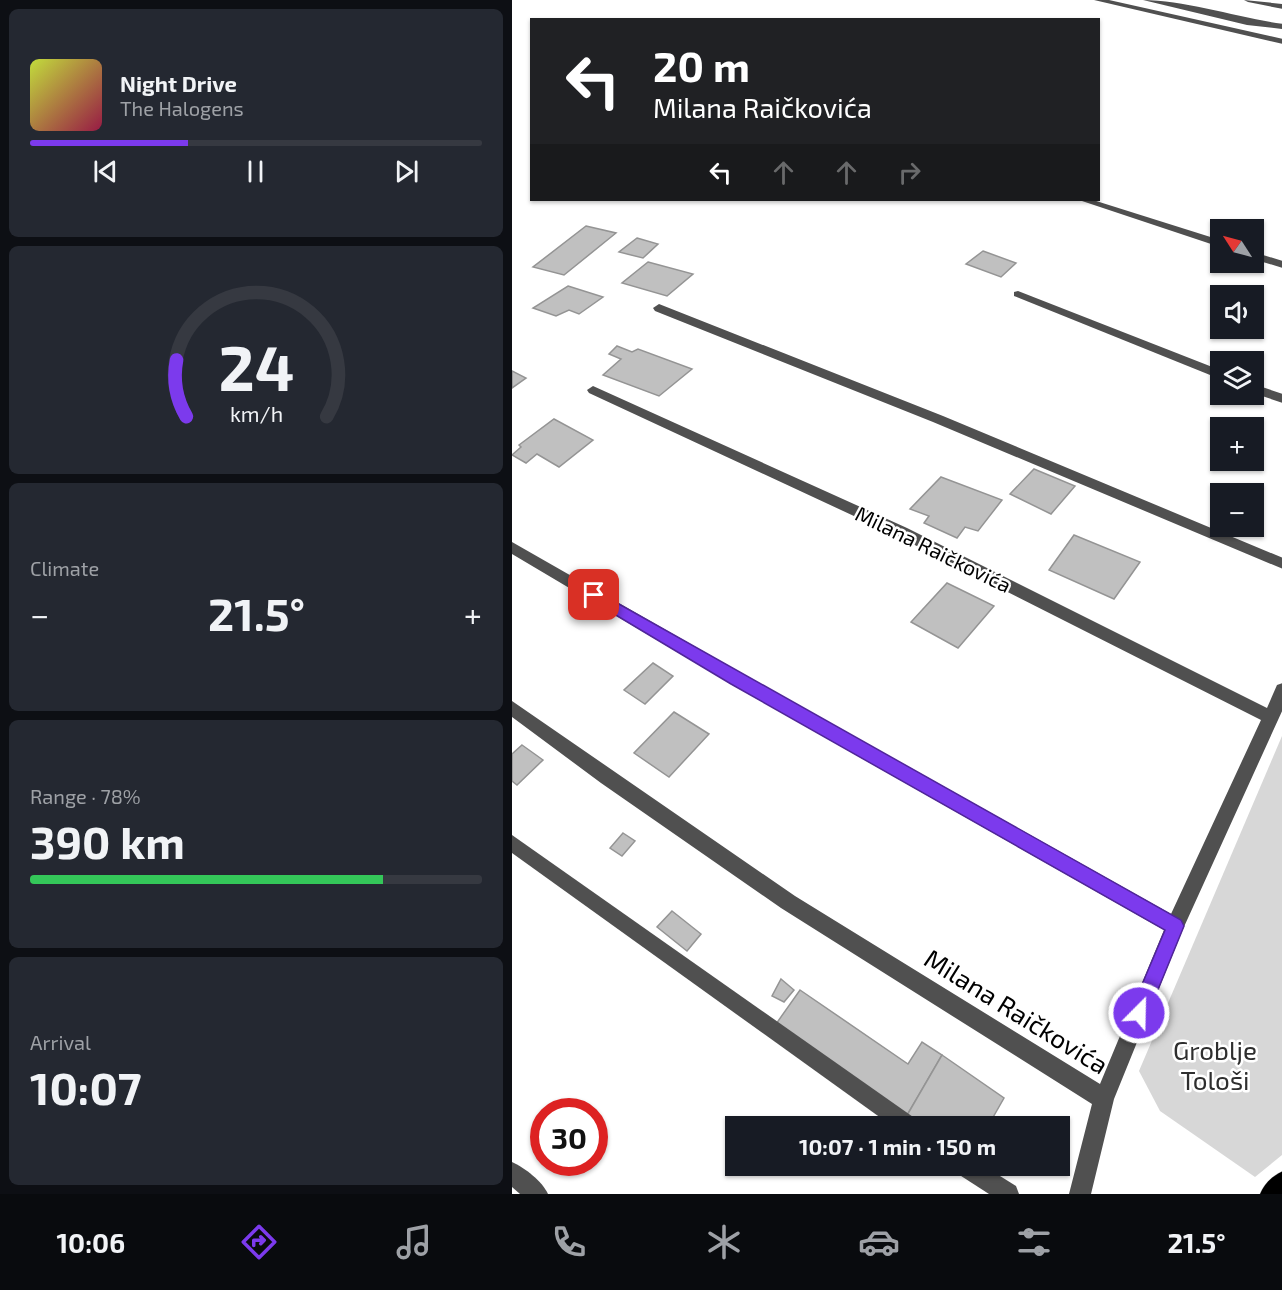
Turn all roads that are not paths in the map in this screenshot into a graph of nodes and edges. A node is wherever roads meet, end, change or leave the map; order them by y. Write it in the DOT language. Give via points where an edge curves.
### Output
graph roads {
  1 [pos="1098,0"];
  2 [pos="1147,0"];
  3 [pos="1248,0"];
  4 [pos="1283,7"];
  5 [pos="1283,27"];
  6 [pos="1283,42"];
  7 [pos="1087,201"];
  8 [pos="1210,241"];
  9 [pos="1264,259"];
  10 [pos="1283,265"];
  11 [pos="1018,294"];
  12 [pos="659,308"];
  13 [pos="1210,371"];
  14 [pos="593,390"];
  15 [pos="1264,392"];
  16 [pos="1283,399"];
  17 [pos="512,547"];
  18 [pos="1283,564"];
  19 [pos="1283,690"];
  20 [pos="512,708"];
  21 [pos="1270,717"];
  22 [pos="512,843"];
  23 [pos="1175,926"];
  24 [pos="1104,1099"];
  25 [pos="895,1116"];
  26 [pos="512,1173"];
  27 [pos="981,1176"];
  28 [pos="1283,1182"];
  29 [pos="537,1194"];
  30 [pos="1008,1194"];
  31 [pos="1080,1194"];
  32 [pos="1271,1194"];
  1 -- 6 [label="street"];
  2 -- 5 [label="street"];
  3 -- 4 [label="street"];
  7 -- 8 [label="street"];
  9 -- 10 [label="street"];
  11 -- 13 [label="street"];
  12 -- 18 [label="street" via="938,419"];
  14 -- 21 [label="street, Milana Raičkovića" via="902,532"];
  15 -- 16 [label="street"];
  17 -- 23 [label="street"];
  19 -- 21 [label="street, Milana Raičkovića"];
  20 -- 24 [label="street, Milana Raičkovića" via="788,902"];
  21 -- 23 [label="street, Milana Raičkovića"];
  22 -- 25 [label="street"];
  23 -- 24 [label="street, Milana Raičkovića"];
  24 -- 31 [label="street, Milana Raičkovića"];
  26 -- 29 [label="street"];
  27 -- 30 [label="street"];
  28 -- 32 [label="main road"];
}
